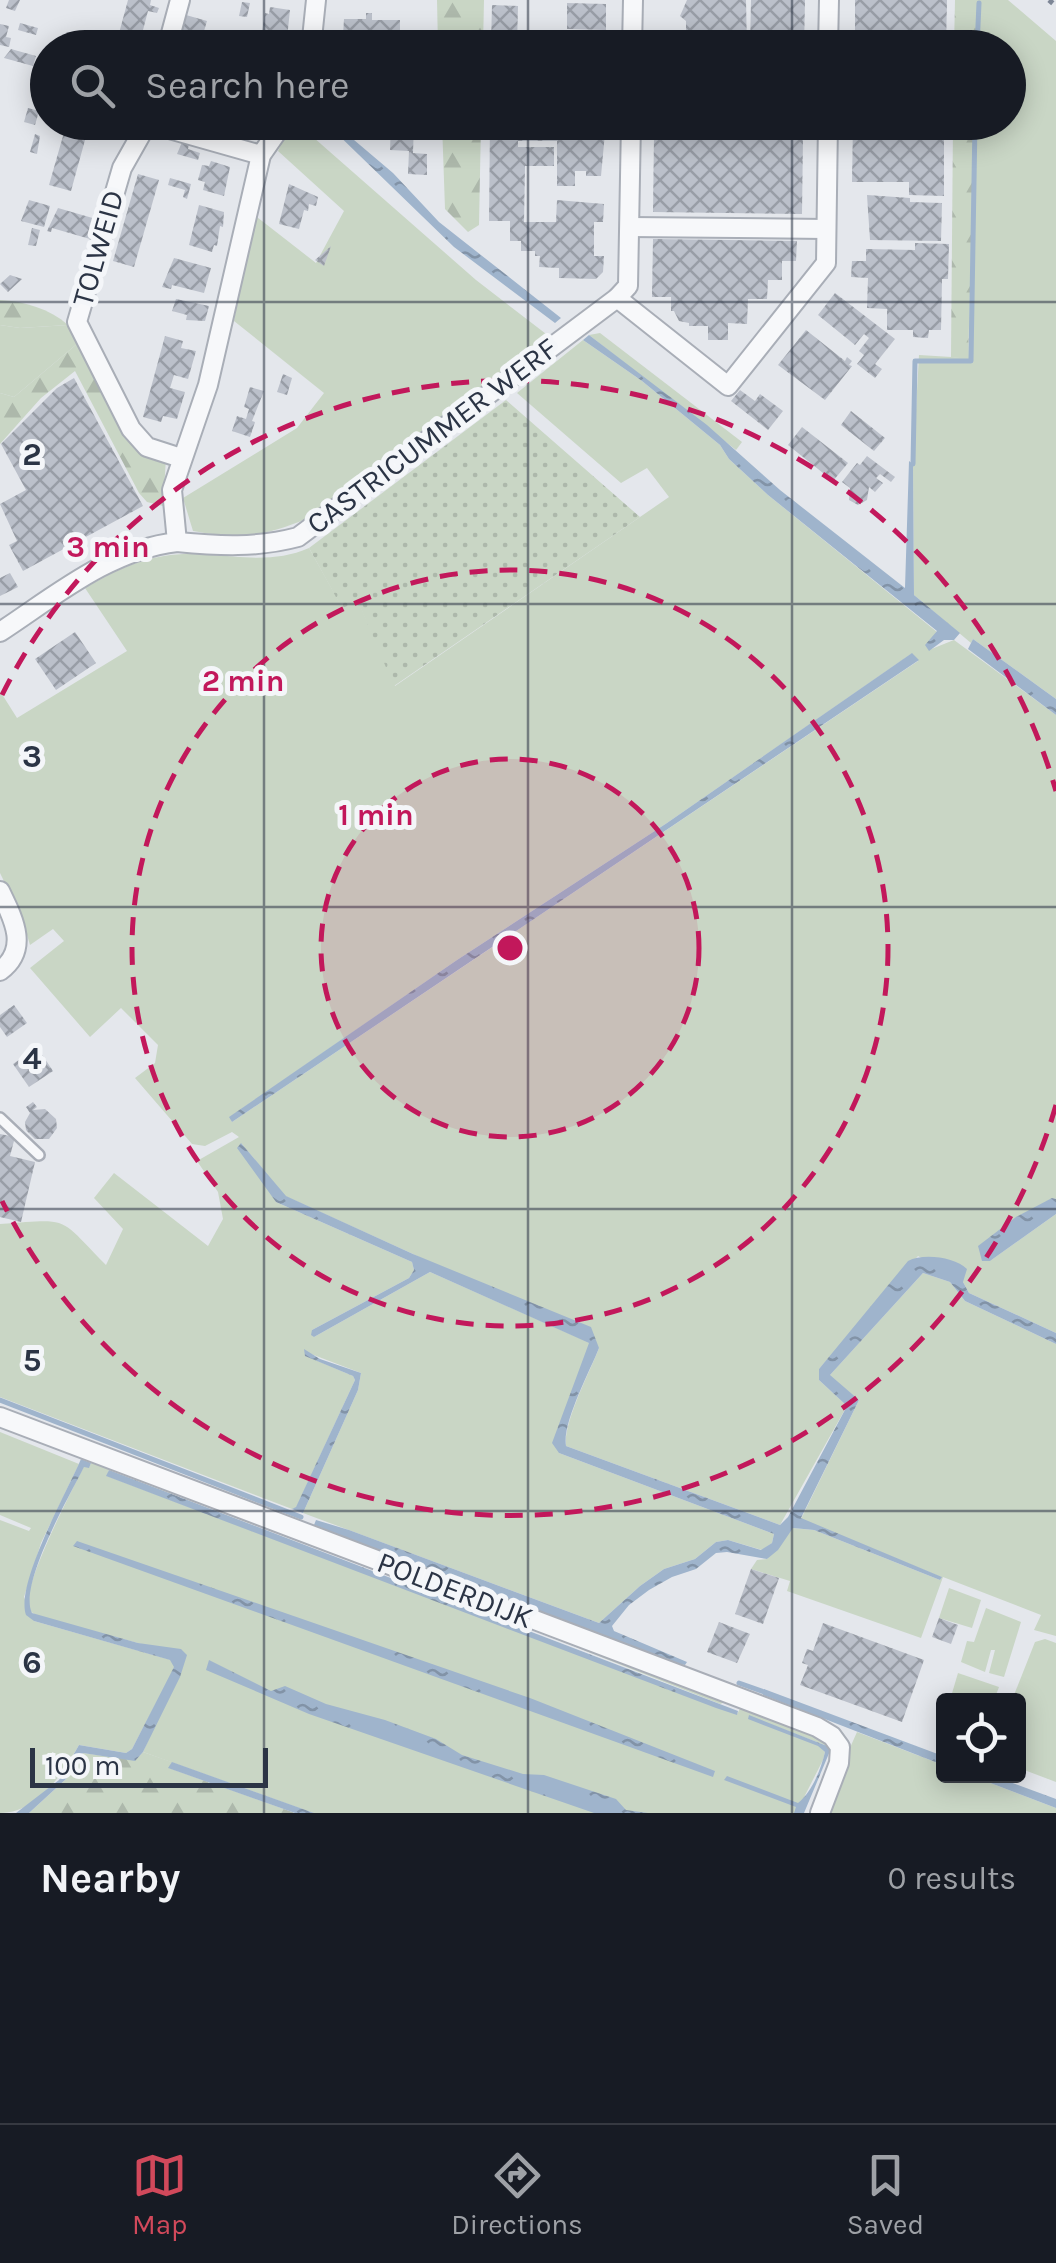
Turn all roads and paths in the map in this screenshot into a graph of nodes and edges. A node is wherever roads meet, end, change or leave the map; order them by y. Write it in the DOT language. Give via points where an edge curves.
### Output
graph roads {
  1 [pos="180,0"];
  2 [pos="316,0"];
  3 [pos="633,0"];
  4 [pos="828,0"];
  5 [pos="172,30"];
  6 [pos="313,30"];
  7 [pos="632,30"];
  8 [pos="828,30"];
  9 [pos="138,140"];
  10 [pos="210,140"];
  11 [pos="271,140"];
  12 [pos="631,140"];
  13 [pos="828,140"];
  14 [pos="261,154"];
  15 [pos="630,227"];
  16 [pos="826,229"];
  17 [pos="617,298"];
  18 [pos="181,458"];
  19 [pos="177,542"];
  20 [pos="0,632"];
  21 [pos="0,891"];
  22 [pos="0,971"];
  23 [pos="0,1118"];
  24 [pos="39,1155"];
  25 [pos="0,1417"];
  26 [pos="820,1813"];
  1 -- 5 [label="street"];
  2 -- 6 [label="street"];
  3 -- 7 [label="street"];
  4 -- 8 [label="street"];
  9 -- 18 [label="street, TOLWEID" via="122,168 77,322 130,429 147,447"];
  10 -- 14 [label="street"];
  11 -- 14 [label="street"];
  12 -- 15 [label="street"];
  13 -- 16 [label="street"];
  14 -- 18 [label="street" via="208,385"];
  15 -- 16 [label="street"];
  15 -- 17 [label="street" via="628,286"];
  16 -- 17 [label="street" via="826,263 728,386"];
  17 -- 19 [label="street, CASTRICUMMER WERF" via="298,537 234,547"];
  18 -- 19 [label="street" via="172,490"];
  19 -- 20 [label="street, CASTRICUMMER WERF" via="110,562"];
  21 -- 22 [label="street" via="19,944"];
  23 -- 24 [label="lane"];
  25 -- 26 [label="street, POLDERDIJK" via="818,1727 840,1747"];
}
